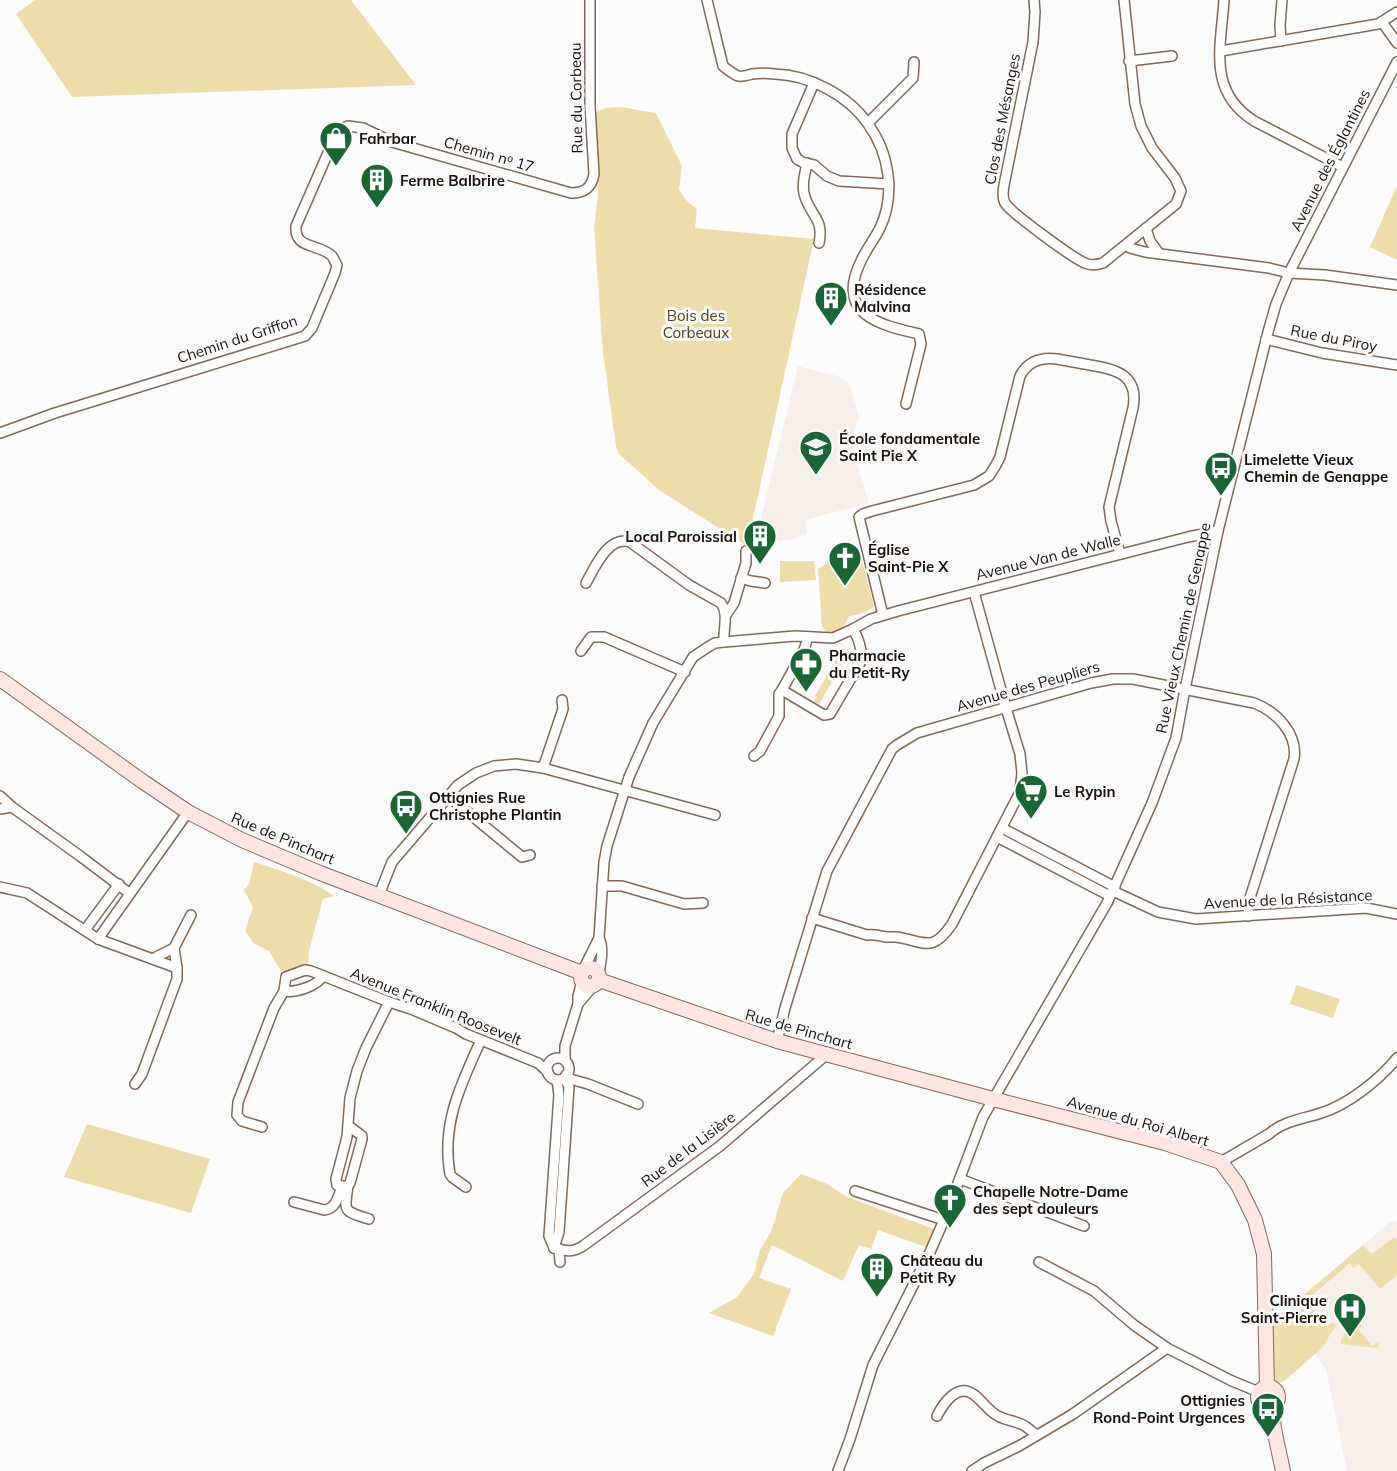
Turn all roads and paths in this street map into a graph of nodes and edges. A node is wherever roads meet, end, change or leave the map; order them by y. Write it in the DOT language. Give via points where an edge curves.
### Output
graph roads {
  1 [pos="590,0"];
  2 [pos="706,0"];
  3 [pos="1034,0"];
  4 [pos="1124,0"];
  5 [pos="1224,0"];
  6 [pos="1282,0"];
  7 [pos="1397,12"];
  8 [pos="1383,22"];
  9 [pos="1281,40"];
  10 [pos="1397,43"];
  11 [pos="1221,51"];
  12 [pos="1172,56"];
  13 [pos="1129,61"];
  14 [pos="914,62"];
  15 [pos="1397,62"];
  16 [pos="814,83"];
  17 [pos="868,123"];
  18 [pos="387,140"];
  19 [pos="807,163"];
  20 [pos="1342,167"];
  21 [pos="889,184"];
  22 [pos="584,191"];
  23 [pos="1146,228"];
  24 [pos="819,243"];
  25 [pos="1126,245"];
  26 [pos="1158,252"];
  27 [pos="1289,273"];
  28 [pos="1397,285"];
  29 [pos="1266,339"];
  30 [pos="1397,365"];
  31 [pos="906,404"];
  32 [pos="0,433"];
  33 [pos="1218,531"];
  34 [pos="746,551"];
  35 [pos="1120,554"];
  36 [pos="741,578"];
  37 [pos="585,584"];
  38 [pos="765,584"];
  39 [pos="974,592"];
  40 [pos="726,615"];
  41 [pos="883,615"];
  42 [pos="854,629"];
  43 [pos="808,637"];
  44 [pos="724,642"];
  45 [pos="581,651"];
  46 [pos="685,672"];
  47 [pos="0,679"];
  48 [pos="1185,689"];
  49 [pos="783,690"];
  50 [pos="562,700"];
  51 [pos="1006,708"];
  52 [pos="754,756"];
  53 [pos="543,768"];
  54 [pos="626,791"];
  55 [pos="0,796"];
  56 [pos="448,796"];
  57 [pos="12,807"];
  58 [pos="0,809"];
  59 [pos="188,812"];
  60 [pos="715,815"];
  61 [pos="1002,828"];
  62 [pos="997,837"];
  63 [pos="530,855"];
  64 [pos="1058,862"];
  65 [pos="119,884"];
  66 [pos="602,886"];
  67 [pos="0,887"];
  68 [pos="1112,891"];
  69 [pos="129,893"];
  70 [pos="379,895"];
  71 [pos="703,903"];
  72 [pos="1397,914"];
  73 [pos="191,915"];
  74 [pos="1248,916"];
  75 [pos="812,918"];
  76 [pos="85,930"];
  77 [pos="98,939"];
  78 [pos="598,939"];
  79 [pos="174,948"];
  80 [pos="152,958"];
  81 [pos="177,968"];
  82 [pos="323,976"];
  83 [pos="590,977"];
  84 [pos="284,991"];
  85 [pos="388,1002"];
  86 [pos="481,1040"];
  87 [pos="777,1041"];
  88 [pos="826,1055"];
  89 [pos="1397,1058"];
  90 [pos="555,1063"];
  91 [pos="564,1075"];
  92 [pos="581,1081"];
  93 [pos="135,1084"];
  94 [pos="569,1087"];
  95 [pos="993,1099"];
  96 [pos="638,1104"];
  97 [pos="349,1126"];
  98 [pos="262,1127"];
  99 [pos="1221,1162"];
  100 [pos="960,1179"];
  101 [pos="345,1186"];
  102 [pos="466,1187"];
  103 [pos="855,1191"];
  104 [pos="294,1202"];
  105 [pos="369,1219"];
  106 [pos="944,1220"];
  107 [pos="1084,1226"];
  108 [pos="557,1249"];
  109 [pos="560,1262"];
  110 [pos="1039,1262"];
  111 [pos="1167,1348"];
  112 [pos="1263,1389"];
  113 [pos="938,1416"];
  114 [pos="1036,1435"];
  115 [pos="838,1471"];
  116 [pos="972,1471"];
  117 [pos="1283,1471"];
  1 -- 22 [label="street, Rue du Corbeau" via="594,174"];
  2 -- 16 [label="street" via="723,66 739,76 776,74"];
  3 -- 25 [label="street, Clos des Mésanges" via="1033,42 1004,201 1012,211 1088,265 1103,263"];
  4 -- 13 [label="street, Clos des Mésanges"];
  5 -- 11 [label="street"];
  6 -- 9 [label="street"];
  7 -- 8 [label="street"];
  8 -- 9 [label="street"];
  8 -- 10 [label="street"];
  9 -- 11 [label="street"];
  11 -- 20 [label="street" via="1223,83 1238,109"];
  12 -- 13 [label="street"];
  13 -- 23 [label="street, Clos des Mésanges" via="1141,126 1181,191 1176,204"];
  14 -- 17 [label="street" via="913,78"];
  15 -- 20 [label="street, Avenue des Églantines"];
  16 -- 17 [label="street" via="834,92"];
  16 -- 19 [label="street" via="792,139 797,159"];
  17 -- 21 [label="street" via="884,154"];
  18 -- 22 [label="street, Chemin nᵒ 17" via="567,192"];
  18 -- 32 [label="street, Chemin du Griffon" via="363,128 348,126 338,130 296,226 300,241 331,255 337,265 312,328 305,336"];
  19 -- 21 [label="street" via="839,181"];
  19 -- 24 [label="street" via="804,194 818,220"];
  20 -- 27 [label="street, Avenue des Églantines"];
  21 -- 31 [label="street" via="880,228 862,257 854,280 854,296 858,307 868,316 886,326 919,334 921,344"];
  23 -- 25 [label="street, Clos des Mésanges"];
  23 -- 26 [label="street"];
  25 -- 26 [label="street"];
  26 -- 27 [label="street"];
  27 -- 28 [label="street"];
  27 -- 29 [label="street, Rue Vieux Chemin de Genappe"];
  29 -- 30 [label="street, Rue du Piroy"];
  29 -- 33 [label="street, Rue Vieux Chemin de Genappe"];
  33 -- 35 [label="street, Avenue Van de Walle"];
  33 -- 48 [label="street, Rue Vieux Chemin de Genappe"];
  34 -- 36 [label="street"];
  35 -- 39 [label="street, Avenue Van de Walle"];
  35 -- 41 [label="street" via="1109,507 1133,408 1132,388 1126,377 1105,367 1049,358 1038,360 1020,376 999,456 989,476 974,485 859,517"];
  36 -- 38 [label="street"];
  36 -- 40 [label="street"];
  37 -- 40 [label="street" via="606,550 625,541 721,603"];
  39 -- 41 [label="street, Avenue Van de Walle"];
  39 -- 51 [label="street"];
  40 -- 44 [label="street"];
  41 -- 42 [label="street, Avenue Van de Walle"];
  42 -- 43 [label="street, Avenue Van de Walle" via="833,638"];
  42 -- 49 [label="street" via="862,659 830,714 824,715"];
  43 -- 44 [label="street, Avenue Van de Walle"];
  43 -- 49 [label="street"];
  44 -- 46 [label="street, Avenue Van de Walle" via="700,651"];
  45 -- 46 [label="street" via="591,637 604,638"];
  46 -- 54 [label="street, Avenue Van de Walle" via="653,723"];
  47 -- 59 [label="main road, Rue de Pinchart"];
  48 -- 51 [label="street, Avenue des Peupliers" via="1113,679"];
  48 -- 68 [label="street, Rue Vieux Chemin de Genappe" via="1176,738"];
  48 -- 74 [label="street, Avenue des Peupliers" via="1260,706 1283,724 1294,742 1294,759"];
  49 -- 52 [label="street" via="779,696 779,716"];
  50 -- 53 [label="street" via="563,708"];
  51 -- 61 [label="street" via="1022,773 1020,792"];
  51 -- 75 [label="street, Avenue des Peupliers" via="917,734 892,749 827,871"];
  53 -- 54 [label="street"];
  53 -- 56 [label="street" via="509,764 489,767 458,785"];
  54 -- 60 [label="street"];
  54 -- 66 [label="street, Avenue Van de Walle" via="607,846"];
  55 -- 57 [label="street"];
  56 -- 63 [label="street" via="522,857"];
  56 -- 70 [label="street" via="392,862"];
  57 -- 58 [label="street"];
  57 -- 65 [label="street"];
  59 -- 69 [label="street"];
  59 -- 70 [label="main road, Rue de Pinchart" via="271,853"];
  61 -- 62 [label="street"];
  61 -- 64 [label="street, Avenue de la Résistance"];
  62 -- 64 [label="street, Avenue de la Résistance"];
  62 -- 75 [label="street" via="952,924 936,941 921,944 867,934"];
  64 -- 68 [label="street, Avenue de la Résistance"];
  65 -- 69 [label="street"];
  65 -- 76 [label="street"];
  66 -- 71 [label="street" via="622,886 684,904"];
  66 -- 78 [label="street, Avenue Van de Walle"];
  67 -- 76 [label="street" via="27,894"];
  68 -- 74 [label="street, Avenue de la Résistance" via="1173,915 1207,919"];
  68 -- 95 [label="street, Rue Vieux Chemin de Genappe"];
  69 -- 77 [label="street"];
  70 -- 83 [label="main road, Rue de Pinchart"];
  72 -- 74 [label="street, Avenue de la Résistance" via="1366,908"];
  73 -- 79 [label="street"];
  75 -- 87 [label="street, Avenue des Peupliers"];
  76 -- 77 [label="street"];
  77 -- 80 [label="street"];
  78 -- 83 [label="street, Avenue Van de Walle" via="586,964"];
  78 -- 83 [label="street, Avenue Van de Walle" via="602,946"];
  79 -- 80 [label="street"];
  79 -- 81 [label="street"];
  80 -- 81 [label="street"];
  81 -- 93 [label="street" via="177,979"];
  82 -- 84 [label="street" via="318,982"];
  82 -- 84 [label="street, Avenue Franklin Roosevelt" via="308,969 288,975"];
  82 -- 85 [label="street, Avenue Franklin Roosevelt"];
  83 -- 87 [label="main road, Rue de Pinchart"];
  83 -- 90 [label="street" via="578,996 565,1046"];
  84 -- 98 [label="street" via="238,1102 237,1115 242,1121"];
  85 -- 86 [label="street, Avenue Franklin Roosevelt"];
  85 -- 97 [label="street" via="357,1071 350,1098"];
  86 -- 90 [label="street, Avenue Franklin Roosevelt" via="538,1063"];
  86 -- 102 [label="street" via="459,1089 448,1143 450,1174"];
  87 -- 88 [label="main road, Rue de Pinchart"];
  88 -- 95 [label="main road, Rue de Pinchart"];
  88 -- 108 [label="street, Rue de la Lisière" via="720,1146 583,1246 576,1251"];
  89 -- 99 [label="street" via="1373,1083 1351,1098 1323,1113 1276,1128"];
  90 -- 91 [label="street" via="568,1065"];
  90 -- 91 [label="street" via="551,1077"];
  91 -- 92 [label="street"];
  91 -- 94 [label="street"];
  91 -- 108 [label="street" via="559,1095 549,1236"];
  92 -- 94 [label="street"];
  92 -- 96 [label="street"];
  94 -- 108 [label="street"];
  95 -- 99 [label="main road, Avenue du Roi Albert" via="1165,1143"];
  95 -- 100 [label="street, Rue Vieux Chemin de Genappe"];
  97 -- 101 [label="street" via="336,1179 337,1185"];
  97 -- 101 [label="street" via="362,1139 350,1183"];
  99 -- 112 [label="main road, Avenue du Roi Albert" via="1238,1185 1255,1220 1264,1254"];
  100 -- 106 [label="street, Rue Vieux Chemin de Genappe"];
  100 -- 107 [label="street"];
  101 -- 104 [label="street" via="328,1210"];
  101 -- 105 [label="street" via="346,1210"];
  103 -- 106 [label="street"];
  106 -- 115 [label="street, Rue Vieux Chemin de Genappe" via="873,1365"];
  108 -- 109 [label="street"];
  110 -- 111 [label="street" via="1094,1291"];
  111 -- 112 [label="street" via="1215,1373"];
  111 -- 114 [label="street"];
  112 -- 117 [label="main road, Avenue du Roi Albert" via="1274,1388 1279,1396 1271,1407"];
  113 -- 114 [label="street" via="951,1396 968,1392 993,1414"];
  114 -- 116 [label="street"];
}
